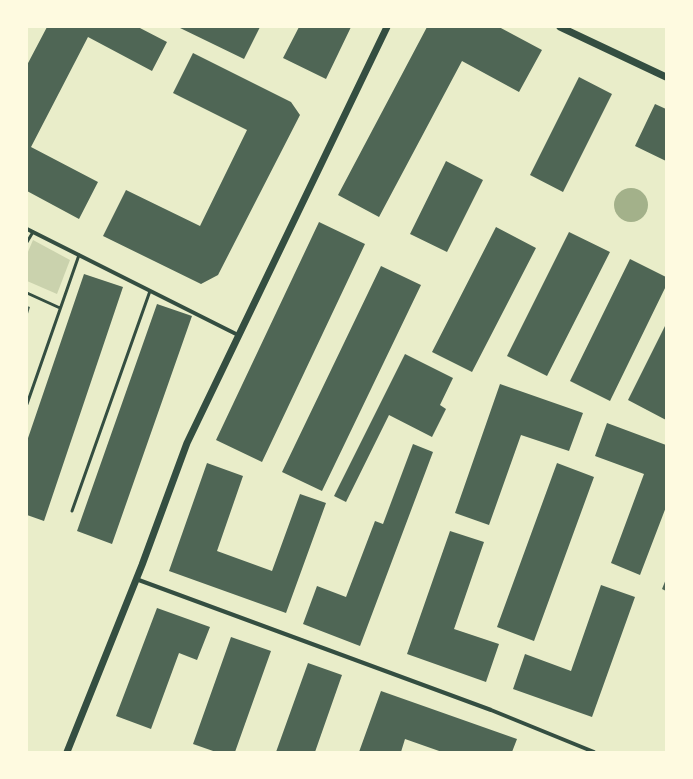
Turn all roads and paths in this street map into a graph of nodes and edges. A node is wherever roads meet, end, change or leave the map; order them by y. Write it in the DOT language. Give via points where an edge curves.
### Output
graph roads {
  1 [pos="387,27"];
  2 [pos="560,27"];
  3 [pos="666,77"];
  4 [pos="27,229"];
  5 [pos="33,232"];
  6 [pos="27,242"];
  7 [pos="79,255"];
  8 [pos="150,291"];
  9 [pos="27,293"];
  10 [pos="60,308"];
  11 [pos="238,335"];
  12 [pos="27,404"];
  13 [pos="72,511"];
  14 [pos="136,579"];
  15 [pos="67,752"];
  16 [pos="594,752"];
  1 -- 11 [label="street"];
  2 -- 3 [label="street"];
  4 -- 5 [label="street"];
  5 -- 6 [label="lane"];
  5 -- 7 [label="street"];
  7 -- 8 [label="street"];
  7 -- 10 [label="lane"];
  8 -- 11 [label="street"];
  8 -- 13 [label="lane"];
  9 -- 10 [label="lane"];
  10 -- 12 [label="lane"];
  11 -- 14 [label="street" via="187,443"];
  14 -- 15 [label="street"];
  14 -- 16 [label="street" via="492,710"];
}
